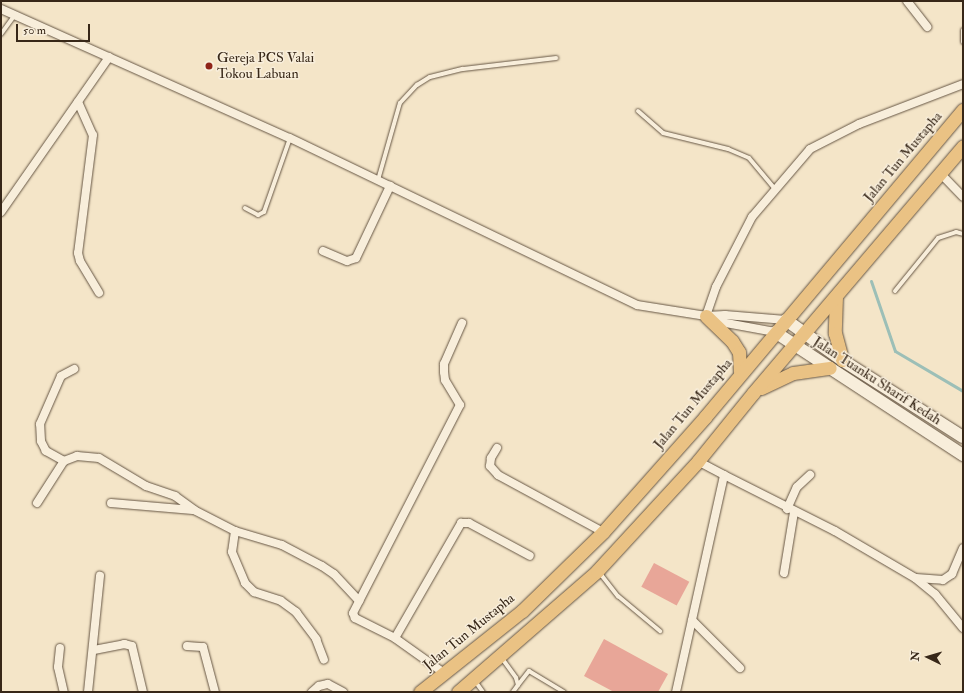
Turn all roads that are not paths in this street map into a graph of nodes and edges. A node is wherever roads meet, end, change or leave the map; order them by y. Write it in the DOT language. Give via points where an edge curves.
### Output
graph roads {
  1 [pos="908,1"];
  2 [pos="1,9"];
  3 [pos="15,15"];
  4 [pos="927,27"];
  5 [pos="963,30"];
  6 [pos="1,34"];
  7 [pos="963,42"];
  8 [pos="109,57"];
  9 [pos="556,58"];
  10 [pos="963,84"];
  11 [pos="78,102"];
  12 [pos="963,110"];
  13 [pos="638,111"];
  14 [pos="290,138"];
  15 [pos="963,146"];
  16 [pos="940,173"];
  17 [pos="378,180"];
  18 [pos="390,186"];
  19 [pos="774,188"];
  20 [pos="963,197"];
  21 [pos="245,208"];
  22 [pos="1,212"];
  23 [pos="963,234"];
  24 [pos="323,251"];
  25 [pos="895,291"];
  26 [pos="838,292"];
  27 [pos="99,293"];
  28 [pos="706,316"];
  29 [pos="786,320"];
  30 [pos="462,323"];
  31 [pos="775,332"];
  32 [pos="805,332"];
  33 [pos="794,345"];
  34 [pos="842,360"];
  35 [pos="830,368"];
  36 [pos="74,369"];
  37 [pos="740,374"];
  38 [pos="753,392"];
  39 [pos="963,437"];
  40 [pos="497,448"];
  41 [pos="963,455"];
  42 [pos="64,461"];
  43 [pos="698,461"];
  44 [pos="724,475"];
  45 [pos="810,475"];
  46 [pos="37,503"];
  47 [pos="111,503"];
  48 [pos="194,510"];
  49 [pos="790,510"];
  50 [pos="235,531"];
  51 [pos="603,532"];
  52 [pos="963,548"];
  53 [pos="530,556"];
  54 [pos="597,571"];
  55 [pos="784,573"];
  56 [pos="100,576"];
  57 [pos="916,578"];
  58 [pos="359,601"];
  59 [pos="692,620"];
  60 [pos="963,628"];
  61 [pos="660,631"];
  62 [pos="395,638"];
  63 [pos="187,646"];
  64 [pos="60,648"];
  65 [pos="94,650"];
  66 [pos="501,656"];
  67 [pos="324,660"];
  68 [pos="740,668"];
  69 [pos="444,673"];
  70 [pos="474,680"];
  71 [pos="518,685"];
  72 [pos="64,692"];
  73 [pos="88,692"];
  74 [pos="144,692"];
  75 [pos="216,692"];
  76 [pos="312,692"];
  77 [pos="342,692"];
  78 [pos="420,692"];
  79 [pos="458,692"];
  80 [pos="483,692"];
  81 [pos="513,692"];
  82 [pos="564,692"];
  83 [pos="676,692"];
  1 -- 4 [label="street"];
  2 -- 3 [label="street"];
  3 -- 6 [label="lane"];
  3 -- 8 [label="street"];
  5 -- 7 [label="lane"];
  8 -- 11 [label="street"];
  8 -- 14 [label="street"];
  9 -- 17 [label="lane" via="463,69 430,77 417,84 400,103"];
  10 -- 19 [label="street" via="826,138 810,149"];
  11 -- 22 [label="street"];
  11 -- 27 [label="street" via="93,135 78,253"];
  12 -- 29 [label="main road, Jalan Tun Mustapha"];
  13 -- 19 [label="lane" via="663,133 728,149 749,158"];
  14 -- 17 [label="street"];
  14 -- 21 [label="lane" via="264,212 258,216"];
  15 -- 16 [label="main road"];
  16 -- 20 [label="street"];
  16 -- 26 [label="main road"];
  17 -- 18 [label="street"];
  18 -- 24 [label="street" via="356,258 347,260"];
  18 -- 28 [label="street" via="638,305"];
  19 -- 28 [label="street" via="752,217 716,287"];
  23 -- 25 [label="lane" via="956,232 938,238"];
  26 -- 32 [label="main road"];
  26 -- 34 [label="main road" via="835,333"];
  28 -- 29 [label="street"];
  28 -- 31 [label="street" via="723,324"];
  28 -- 37 [label="main road" via="732,341 739,352"];
  29 -- 31 [label="main road, Jalan Tun Mustapha"];
  29 -- 32 [label="main road, Jalan Tuanku Sharif Kedah"];
  30 -- 58 [label="street" via="444,364 444,372 460,406"];
  31 -- 33 [label="main road, Jalan Tuanku Sharif Kedah"];
  31 -- 37 [label="main road, Jalan Tun Mustapha"];
  32 -- 33 [label="main road"];
  32 -- 34 [label="main road, Jalan Tuanku Sharif Kedah"];
  33 -- 35 [label="main road, Jalan Tuanku Sharif Kedah"];
  33 -- 38 [label="main road"];
  34 -- 39 [label="main road, Jalan Tuanku Sharif Kedah"];
  35 -- 38 [label="main road" via="793,373"];
  35 -- 41 [label="main road, Jalan Tuanku Sharif Kedah"];
  36 -- 42 [label="street" via="61,376 40,424 41,441 46,451"];
  37 -- 51 [label="main road, Jalan Tun Mustapha"];
  38 -- 43 [label="main road"];
  40 -- 51 [label="street" via="490,466 498,474"];
  42 -- 46 [label="street"];
  42 -- 48 [label="street" via="77,456 99,458 146,486 175,496"];
  43 -- 44 [label="street"];
  43 -- 54 [label="main road"];
  44 -- 49 [label="street"];
  44 -- 59 [label="street"];
  45 -- 49 [label="street" via="797,487"];
  47 -- 48 [label="street"];
  48 -- 50 [label="street"];
  49 -- 55 [label="street"];
  49 -- 57 [label="street" via="835,531"];
  50 -- 58 [label="street" via="282,546 322,566 334,574"];
  50 -- 67 [label="street" via="232,552 245,583 254,592 281,601 296,612 316,639"];
  51 -- 69 [label="main road, Jalan Tun Mustapha" via="522,611"];
  52 -- 57 [label="street" via="952,574 943,580"];
  53 -- 62 [label="street" via="469,523 461,523"];
  54 -- 61 [label="lane" via="618,596"];
  54 -- 66 [label="main road"];
  56 -- 65 [label="street"];
  57 -- 60 [label="street" via="935,594"];
  58 -- 62 [label="street" via="353,613 355,618"];
  59 -- 68 [label="street"];
  59 -- 83 [label="street"];
  62 -- 69 [label="street"];
  63 -- 75 [label="street" via="203,647"];
  64 -- 72 [label="street" via="58,667"];
  65 -- 73 [label="street"];
  65 -- 74 [label="street" via="127,644 132,646"];
  66 -- 70 [label="main road"];
  66 -- 71 [label="lane"];
  69 -- 78 [label="main road, Jalan Tun Mustapha"];
  70 -- 79 [label="main road"];
  70 -- 80 [label="lane"];
  71 -- 81 [label="lane"];
  71 -- 82 [label="lane" via="529,671"];
  76 -- 77 [label="street" via="319,686 328,684"];
}
